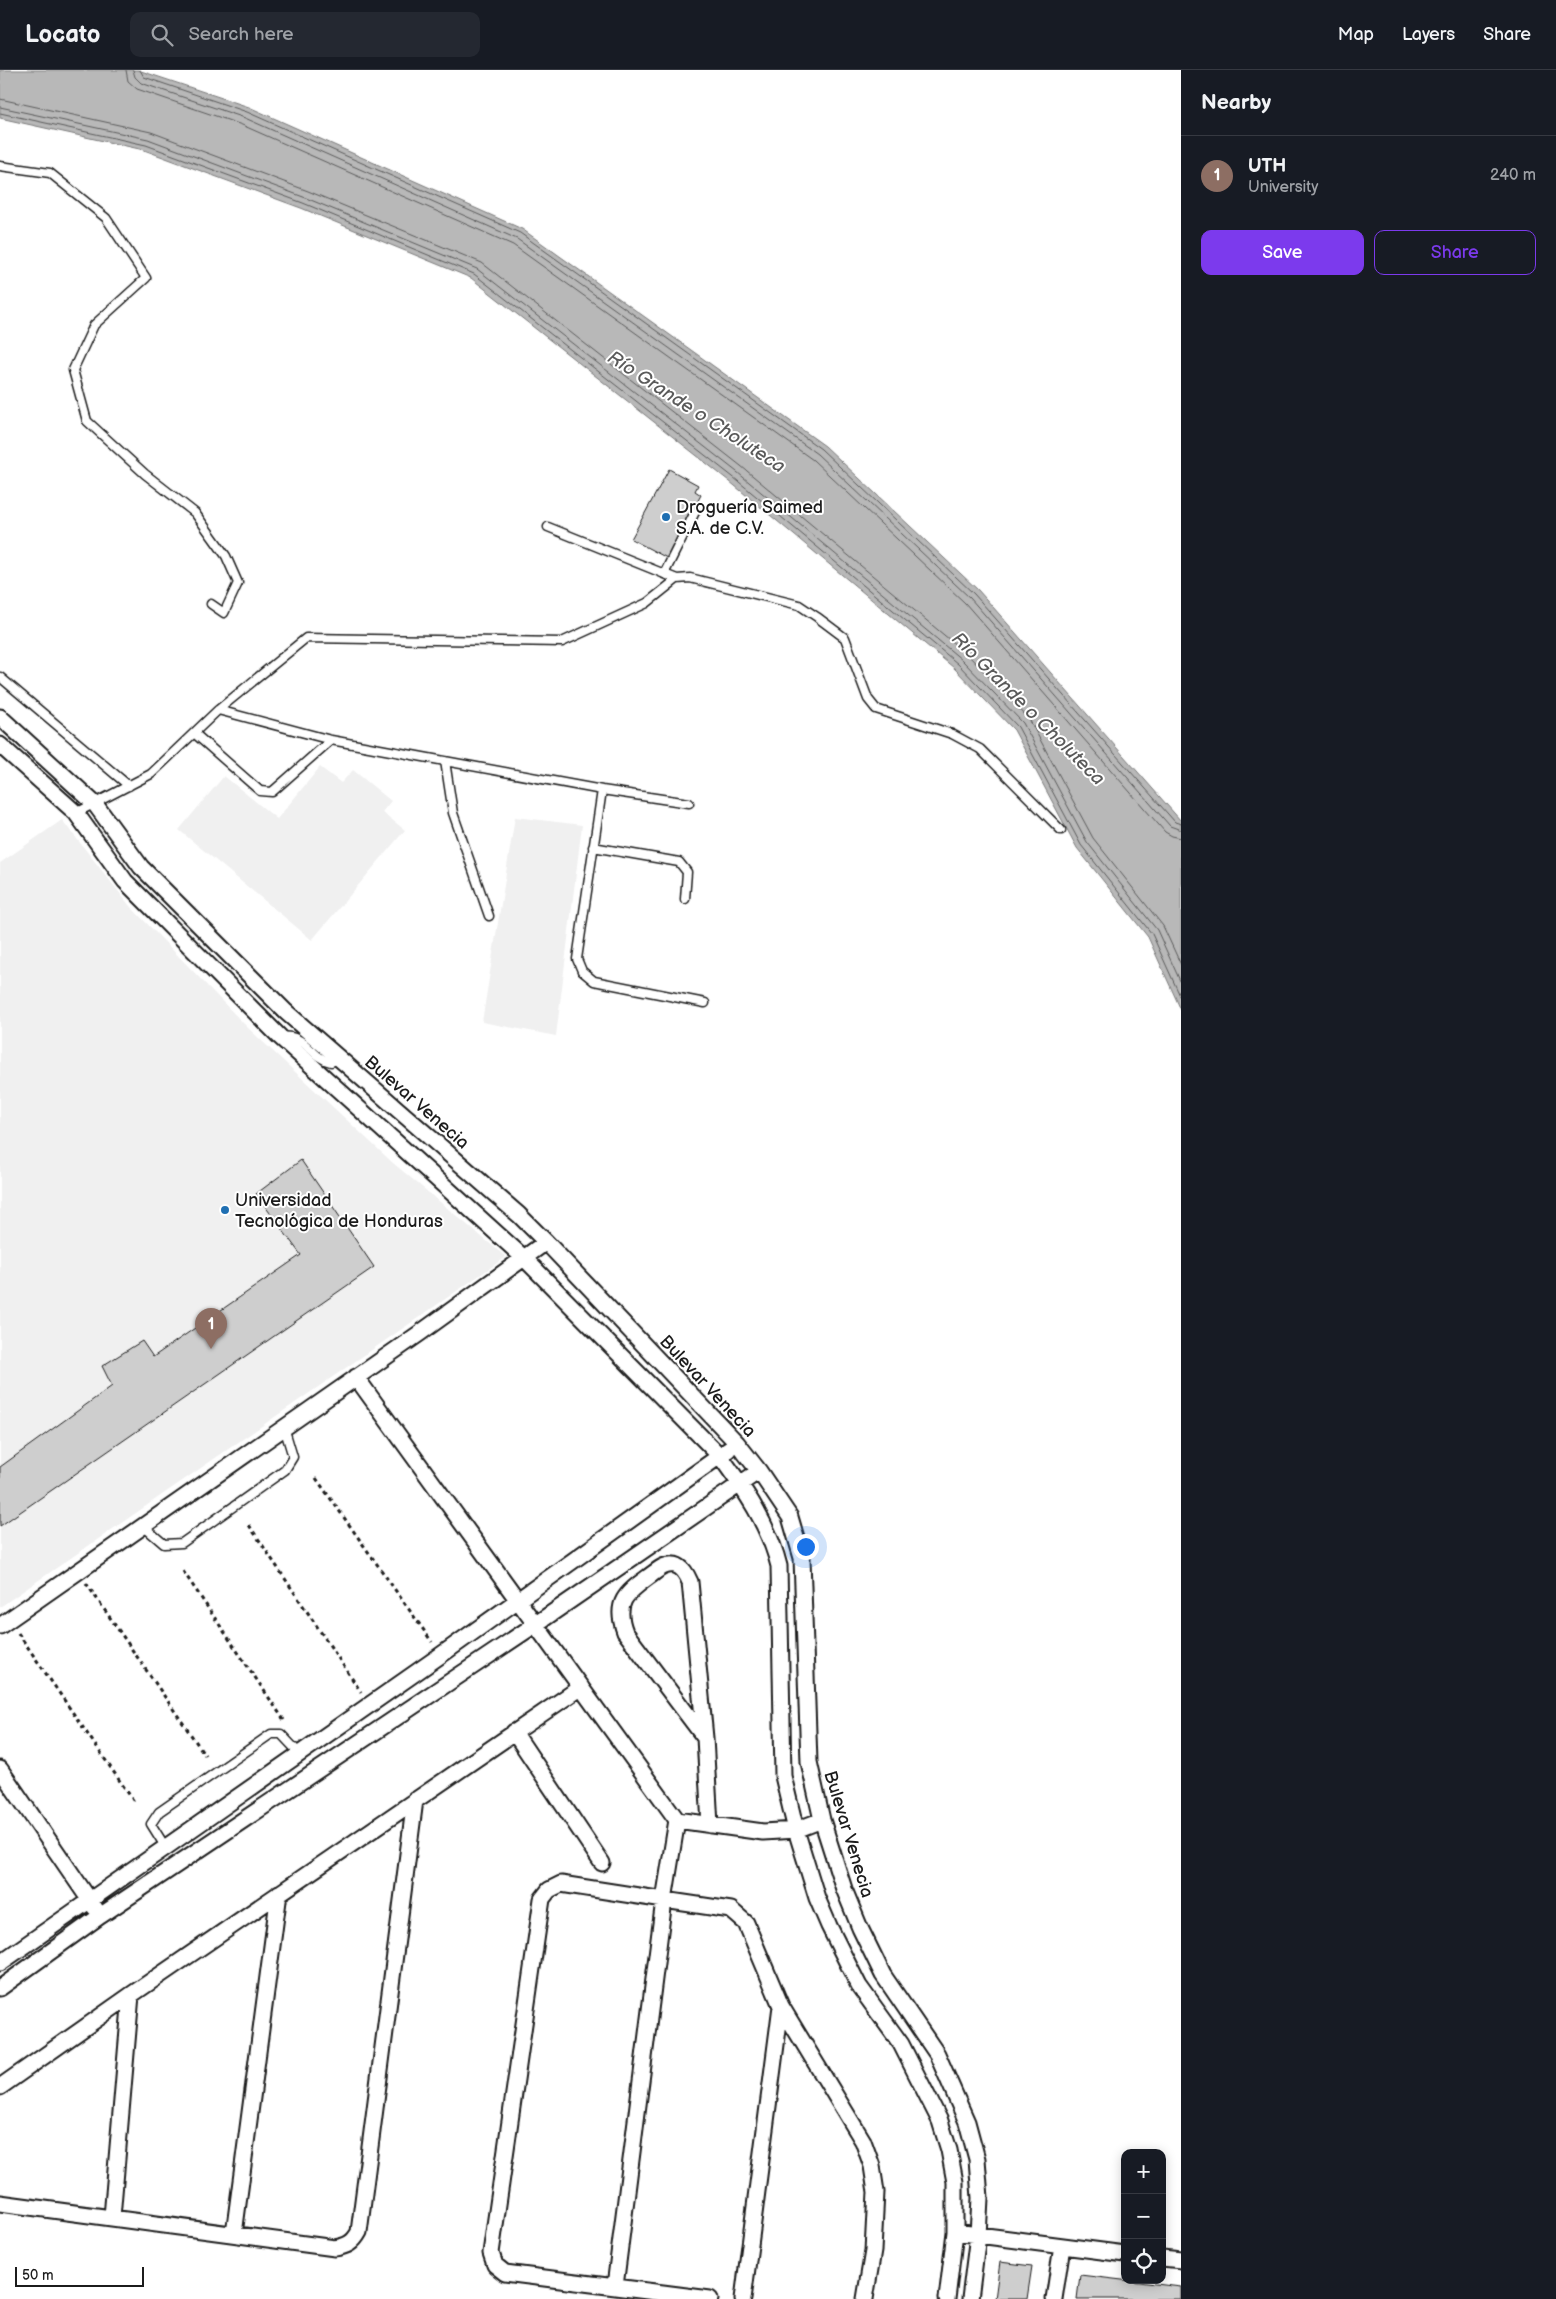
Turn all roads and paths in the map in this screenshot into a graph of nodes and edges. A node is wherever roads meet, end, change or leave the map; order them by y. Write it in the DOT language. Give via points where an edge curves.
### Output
graph roads {
  1 [pos="0,166"];
  2 [pos="695,512"];
  3 [pos="548,528"];
  4 [pos="664,574"];
  5 [pos="677,579"];
  6 [pos="211,604"];
  7 [pos="0,677"];
  8 [pos="218,710"];
  9 [pos="0,717"];
  10 [pos="194,732"];
  11 [pos="331,740"];
  12 [pos="0,745"];
  13 [pos="445,761"];
  14 [pos="129,786"];
  15 [pos="602,790"];
  16 [pos="689,803"];
  17 [pos="95,804"];
  18 [pos="76,813"];
  19 [pos="1061,830"];
  20 [pos="593,847"];
  21 [pos="684,899"];
  22 [pos="489,916"];
  23 [pos="704,1004"];
  24 [pos="280,1038"];
  25 [pos="338,1059"];
  26 [pos="546,1242"];
  27 [pos="524,1258"];
  28 [pos="356,1377"];
  29 [pos="284,1427"];
  30 [pos="737,1443"];
  31 [pos="720,1456"];
  32 [pos="759,1471"];
  33 [pos="316,1478"];
  34 [pos="740,1484"];
  35 [pos="249,1525"];
  36 [pos="143,1526"];
  37 [pos="78,1571"];
  38 [pos="183,1571"];
  39 [pos="517,1601"];
  40 [pos="4,1622"];
  41 [pos="536,1624"];
  42 [pos="441,1655"];
  43 [pos="581,1687"];
  44 [pos="370,1705"];
  45 [pos="289,1729"];
  46 [pos="514,1732"];
  47 [pos="705,1738"];
  48 [pos="300,1754"];
  49 [pos="205,1755"];
  50 [pos="0,1769"];
  51 [pos="415,1800"];
  52 [pos="135,1803"];
  53 [pos="677,1820"];
  54 [pos="822,1820"];
  55 [pos="710,1824"];
  56 [pos="796,1830"];
  57 [pos="166,1848"];
  58 [pos="602,1863"];
  59 [pos="279,1893"];
  60 [pos="664,1900"];
  61 [pos="90,1901"];
  62 [pos="100,1916"];
  63 [pos="1,1961"];
  64 [pos="0,1988"];
  65 [pos="132,1995"];
  66 [pos="781,2006"];
  67 [pos="0,2087"];
  68 [pos="0,2203"];
  69 [pos="112,2217"];
  70 [pos="955,2232"];
  71 [pos="234,2234"];
  72 [pos="978,2235"];
  73 [pos="1062,2246"];
  74 [pos="1121,2253"];
  75 [pos="1166,2258"];
  76 [pos="1181,2260"];
  77 [pos="615,2286"];
  78 [pos="710,2299"];
  79 [pos="743,2299"];
  80 [pos="865,2299"];
  81 [pos="947,2299"];
  82 [pos="970,2299"];
  83 [pos="1054,2299"];
  1 -- 6 [label="lane" via="50,172 106,218 146,278 94,324 73,370 87,421 145,474 195,513 226,556 238,583 224,613"];
  2 -- 4 [label="lane"];
  3 -- 4 [label="lane"];
  4 -- 5 [label="lane"];
  5 -- 8 [label="lane" via="647,603 562,642 306,638"];
  5 -- 19 [label="lane" via="690,578 799,605 845,638 868,700 876,709 952,734 980,749"];
  7 -- 14 [label="lane"];
  8 -- 10 [label="lane"];
  8 -- 11 [label="lane"];
  9 -- 17 [label="street, Bulevar Venecia"];
  10 -- 11 [label="lane" via="260,791 272,792"];
  10 -- 14 [label="lane" via="151,774"];
  11 -- 13 [label="lane"];
  12 -- 18 [label="street"];
  13 -- 15 [label="lane"];
  13 -- 22 [label="lane" via="454,813"];
  14 -- 17 [label="lane"];
  15 -- 16 [label="lane"];
  15 -- 20 [label="lane"];
  17 -- 18 [label="lane"];
  17 -- 25 [label="street, Bulevar Venecia" via="141,867 286,1012"];
  18 -- 24 [label="street" via="125,881"];
  20 -- 21 [label="lane" via="679,862 687,872"];
  20 -- 23 [label="lane" via="577,959 582,971 594,981"];
  24 -- 25 [label="lane" via="291,1035 323,1060 332,1062"];
  24 -- 27 [label="street"];
  25 -- 26 [label="street, Bulevar Venecia"];
  26 -- 27 [label="street"];
  26 -- 30 [label="street, Bulevar Venecia"];
  27 -- 28 [label="street"];
  27 -- 31 [label="street"];
  28 -- 29 [label="street"];
  28 -- 39 [label="street"];
  29 -- 36 [label="street"];
  29 -- 36 [label="lane" via="293,1457 285,1470 242,1501 182,1543 164,1544"];
  30 -- 31 [label="street"];
  30 -- 32 [label="street, Bulevar Venecia"];
  31 -- 34 [label="street"];
  31 -- 39 [label="street"];
  32 -- 34 [label="street"];
  32 -- 54 [label="street, Bulevar Venecia" via="790,1517 802,1558 809,1762"];
  33 -- 42 [label="path"];
  34 -- 41 [label="street"];
  34 -- 56 [label="street" via="767,1529 779,1566 783,1776"];
  35 -- 44 [label="path"];
  36 -- 37 [label="street"];
  37 -- 40 [label="street"];
  37 -- 49 [label="path"];
  38 -- 45 [label="path"];
  39 -- 41 [label="street"];
  39 -- 42 [label="street"];
  40 -- 52 [label="path"];
  41 -- 43 [label="street"];
  41 -- 62 [label="street"];
  42 -- 44 [label="street"];
  43 -- 46 [label="street"];
  43 -- 53 [label="street"];
  44 -- 48 [label="street"];
  46 -- 51 [label="street"];
  46 -- 58 [label="street"];
  47 -- 47 [label="street" via="625,1632 620,1618 627,1592 666,1565 677,1565 684,1570 690,1582"];
  47 -- 55 [label="street"];
  48 -- 57 [label="street"];
  48 -- 57 [label="lane" via="281,1734 272,1734 190,1789 159,1812 151,1824"];
  50 -- 61 [label="street"];
  51 -- 59 [label="street"];
  51 -- 71 [label="street" via="359,2232 354,2241 335,2248"];
  53 -- 55 [label="street"];
  53 -- 60 [label="street"];
  54 -- 56 [label="street"];
  54 -- 72 [label="street, Bulevar Venecia" via="844,1888 883,1976 937,2054 967,2122 977,2159"];
  55 -- 56 [label="street" via="763,1832"];
  56 -- 70 [label="street" via="829,1926 859,1986 901,2044 940,2121 955,2182"];
  57 -- 61 [label="street"];
  59 -- 65 [label="street"];
  59 -- 71 [label="street"];
  60 -- 66 [label="street" via="731,1910 739,1915 746,1923"];
  60 -- 77 [label="street"];
  60 -- 77 [label="street" via="561,1884 549,1890 542,1899 491,2253 495,2265 505,2273"];
  61 -- 62 [label="street"];
  61 -- 63 [label="street"];
  62 -- 64 [label="street"];
  65 -- 67 [label="street"];
  65 -- 69 [label="street"];
  66 -- 79 [label="street"];
  66 -- 80 [label="street" via="863,2141 872,2166 876,2192 874,2251"];
  68 -- 69 [label="street"];
  69 -- 71 [label="street"];
  70 -- 72 [label="street"];
  70 -- 81 [label="street"];
  72 -- 73 [label="street"];
  72 -- 82 [label="street, Bulevar Venecia"];
  73 -- 74 [label="street"];
  73 -- 83 [label="street"];
  75 -- 76 [label="street"];
  77 -- 78 [label="street"];
}
